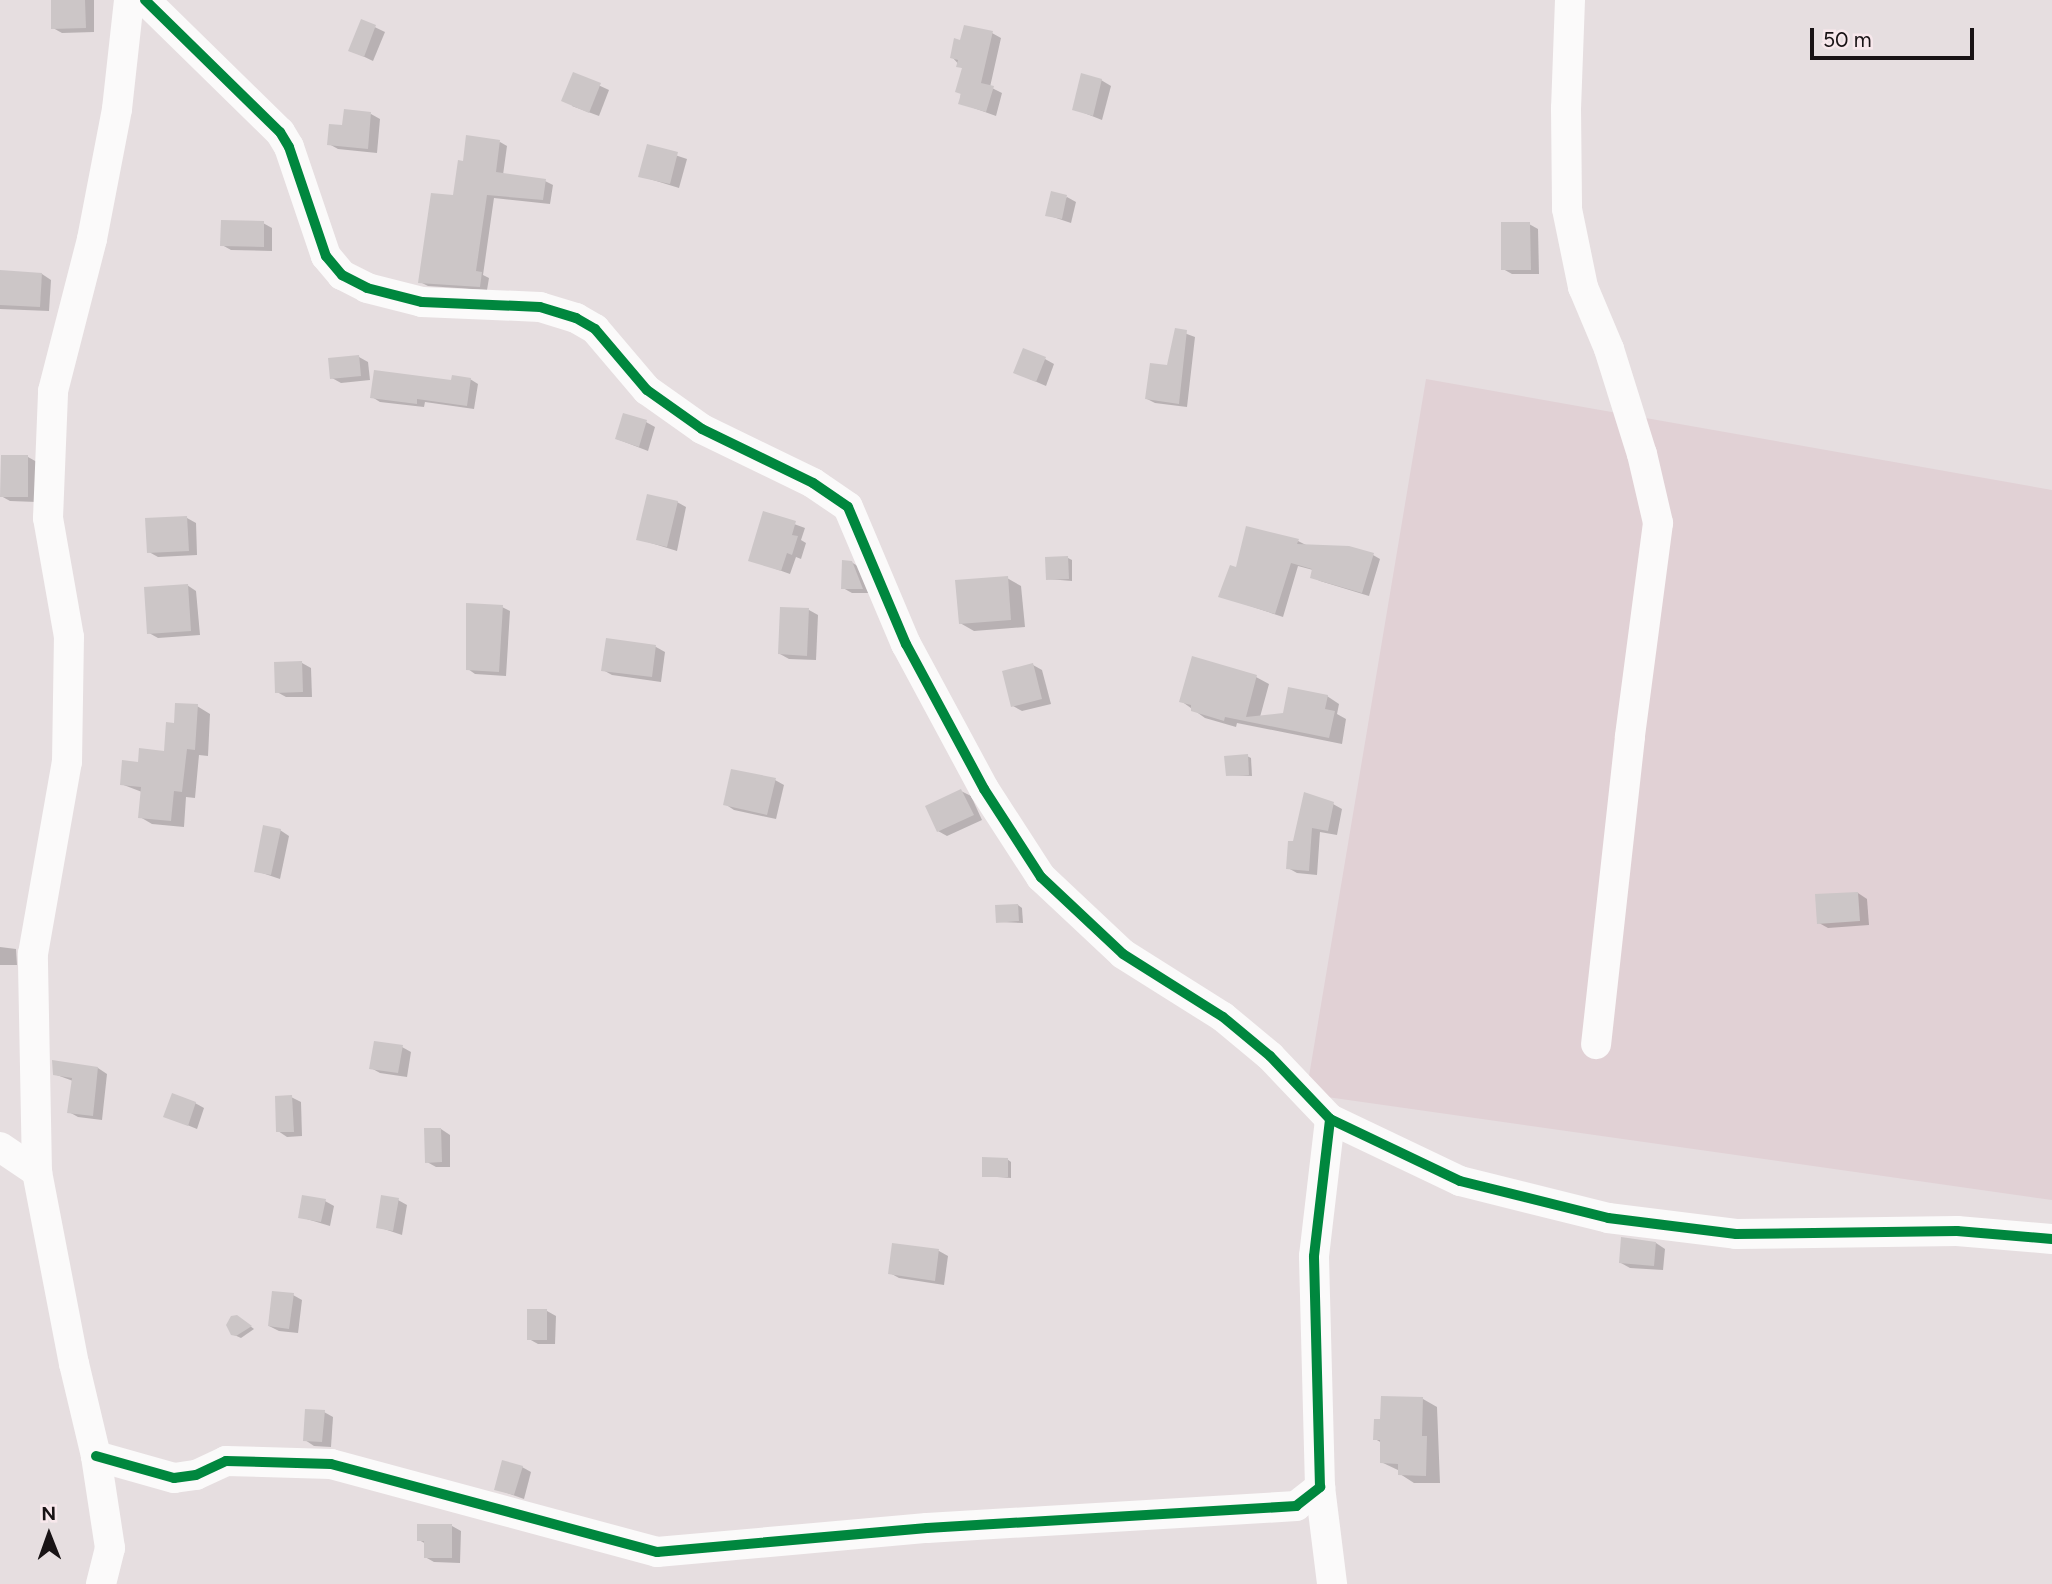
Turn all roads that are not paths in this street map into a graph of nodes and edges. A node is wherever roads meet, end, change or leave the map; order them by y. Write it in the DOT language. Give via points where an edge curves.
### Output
graph roads {
  1 [pos="129,0"];
  2 [pos="145,0"];
  3 [pos="1570,0"];
  4 [pos="1596,1044"];
  5 [pos="1330,1119"];
  6 [pos="0,1147"];
  7 [pos="37,1171"];
  8 [pos="2052,1239"];
  9 [pos="96,1456"];
  10 [pos="1320,1487"];
  11 [pos="101,1584"];
  12 [pos="1332,1584"];
  1 -- 7 [label="street" via="117,109 92,239 53,391 48,518 69,637 67,748 33,954"];
  2 -- 5 [label="street" via="280,132 289,146 326,256 342,275 367,288 422,302 540,307 576,318 595,329 647,390 702,429 813,483 848,507 906,644 984,789 1041,877 1124,954 1223,1017 1270,1056"];
  3 -- 4 [label="street" via="1567,209 1583,286 1609,349 1658,523"];
  5 -- 8 [label="street" via="1460,1181 1608,1218 1736,1234 1957,1231"];
  5 -- 10 [label="street" via="1314,1256"];
  6 -- 7 [label="street"];
  7 -- 9 [label="street"];
  9 -- 10 [label="street" via="174,1478 197,1475 226,1461 331,1464 657,1552 927,1528 1296,1506"];
  9 -- 11 [label="street" via="110,1548"];
  10 -- 12 [label="street"];
}
